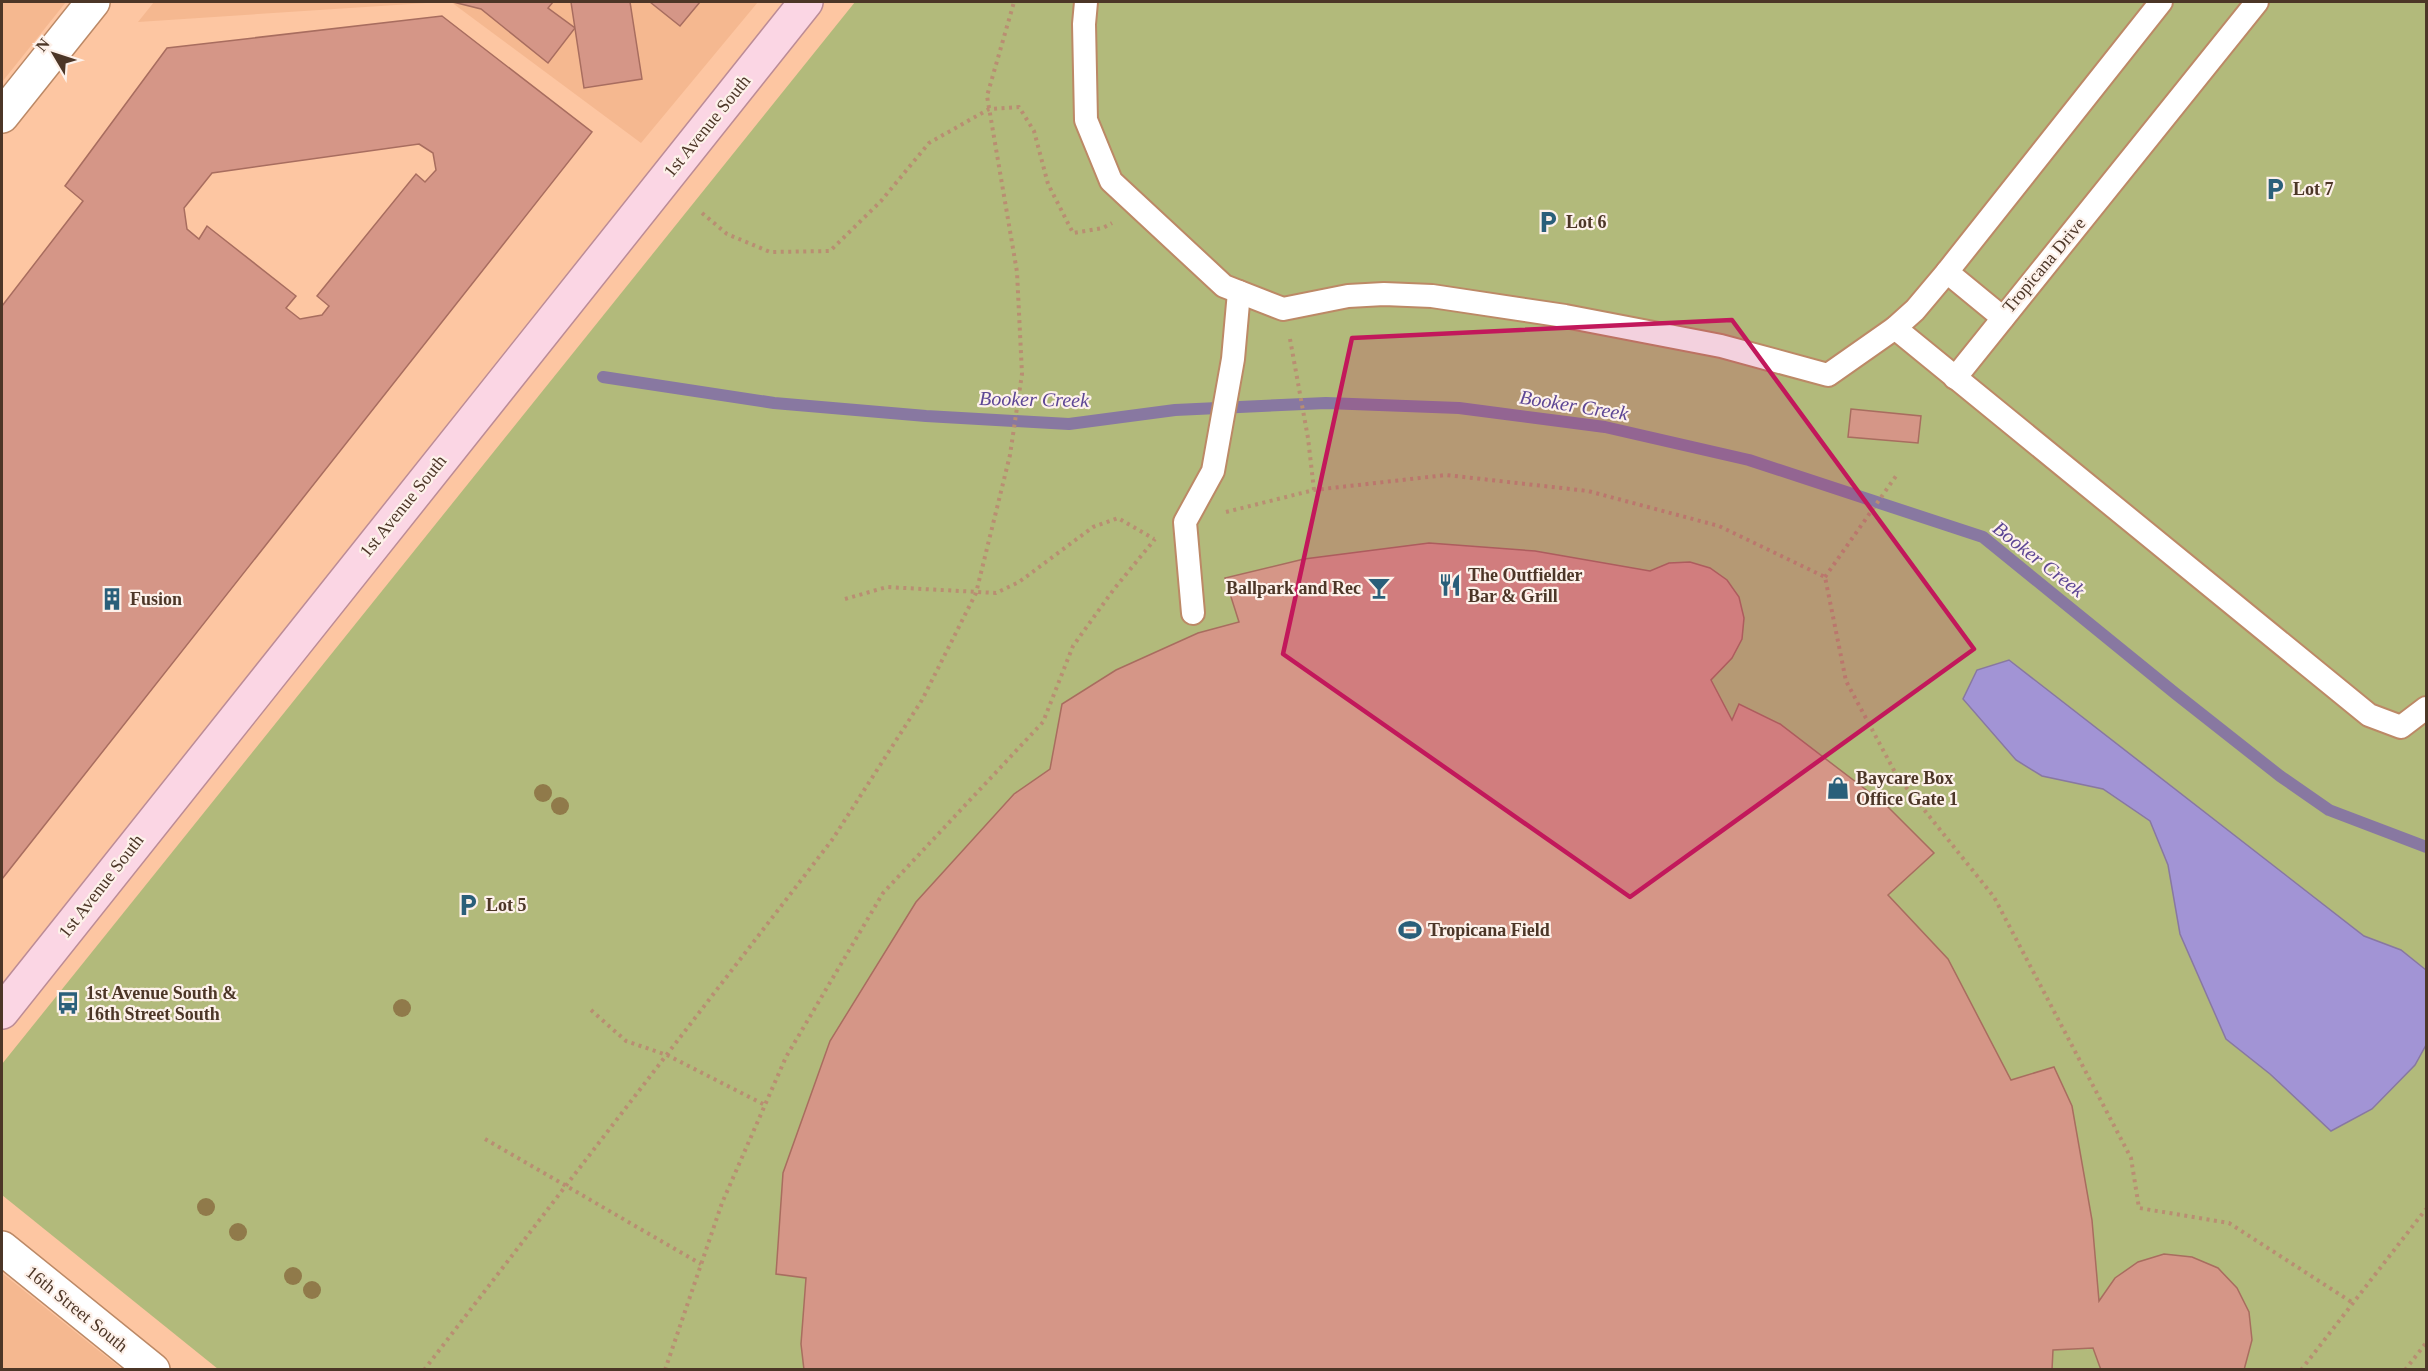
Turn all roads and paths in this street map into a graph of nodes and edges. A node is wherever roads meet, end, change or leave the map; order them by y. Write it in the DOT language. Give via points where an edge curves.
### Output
graph roads {
  1 [pos="93,2"];
  2 [pos="806,2"];
  3 [pos="1014,2"];
  4 [pos="1086,2"];
  5 [pos="2161,2"];
  6 [pos="2257,2"];
  7 [pos="989,109"];
  8 [pos="2,116"];
  9 [pos="1138,208"];
  10 [pos="702,213"];
  11 [pos="1947,272"];
  12 [pos="1239,292"];
  13 [pos="2003,318"];
  14 [pos="1895,328"];
  15 [pos="1294,363"];
  16 [pos="1955,378"];
  17 [pos="1896,476"];
  18 [pos="1314,490"];
  19 [pos="1185,522"];
  20 [pos="1154,539"];
  21 [pos="1825,577"];
  22 [pos="976,593"];
  23 [pos="845,599"];
  24 [pos="1193,613"];
  25 [pos="2427,708"];
  26 [pos="591,1010"];
  27 [pos="2,1012"];
  28 [pos="667,1055"];
  29 [pos="765,1105"];
  30 [pos="485,1139"];
  31 [pos="566,1185"];
  32 [pos="2427,1209"];
  33 [pos="2,1248"];
  34 [pos="701,1263"];
  35 [pos="2353,1303"];
  36 [pos="2427,1343"];
  37 [pos="153,1370"];
  38 [pos="424,1370"];
  39 [pos="665,1370"];
  40 [pos="2301,1370"];
  41 [pos="2406,1370"];
  1 -- 8 [label="street"];
  2 -- 27 [label="main road, 1st Avenue South"];
  3 -- 7 [label="path" via="987,96"];
  4 -- 9 [label="lane" via="1086,120 1111,181"];
  5 -- 11 [label="lane"];
  6 -- 13 [label="lane, Tropicana Drive"];
  7 -- 9 [label="path" via="1019,107 1034,131 1048,184 1073,233 1103,228"];
  7 -- 10 [label="path" via="930,143 881,201 830,251 770,252 727,234"];
  7 -- 22 [label="path" via="1017,272 1022,374 1010,455"];
  9 -- 12 [label="lane" via="1224,286"];
  11 -- 13 [label="lane, Tropicana Drive"];
  11 -- 14 [label="lane"];
  12 -- 14 [label="lane" via="1283,309 1348,296 1432,296 1565,316 1720,346 1828,375"];
  12 -- 19 [label="lane" via="1233,359 1213,471"];
  13 -- 16 [label="lane"];
  14 -- 16 [label="lane"];
  15 -- 18 [label="path"];
  16 -- 25 [label="lane" via="2369,715 2401,728"];
  17 -- 21 [label="path"];
  18 -- 19 [label="path"];
  18 -- 21 [label="path" via="1446,475 1588,491 1719,526"];
  19 -- 20 [label="path"];
  19 -- 24 [label="lane"];
  20 -- 22 [label="path" via="1118,518 1093,527 1019,582 996,593"];
  20 -- 29 [label="path" via="1072,646 1043,722 883,893 786,1056"];
  21 -- 35 [label="path" via="1846,681 1897,776 1994,897 2131,1158 2139,1208 2229,1223"];
  22 -- 23 [label="path" via="887,587"];
  22 -- 28 [label="path" via="922,700 832,840"];
  26 -- 28 [label="path" via="626,1041"];
  28 -- 29 [label="path"];
  28 -- 31 [label="path"];
  29 -- 34 [label="path" via="722,1203"];
  30 -- 31 [label="path"];
  31 -- 34 [label="path"];
  31 -- 38 [label="path"];
  32 -- 35 [label="path"];
  33 -- 37 [label="street, 16th Street South"];
  34 -- 39 [label="path"];
  35 -- 40 [label="path"];
  36 -- 41 [label="path"];
}
